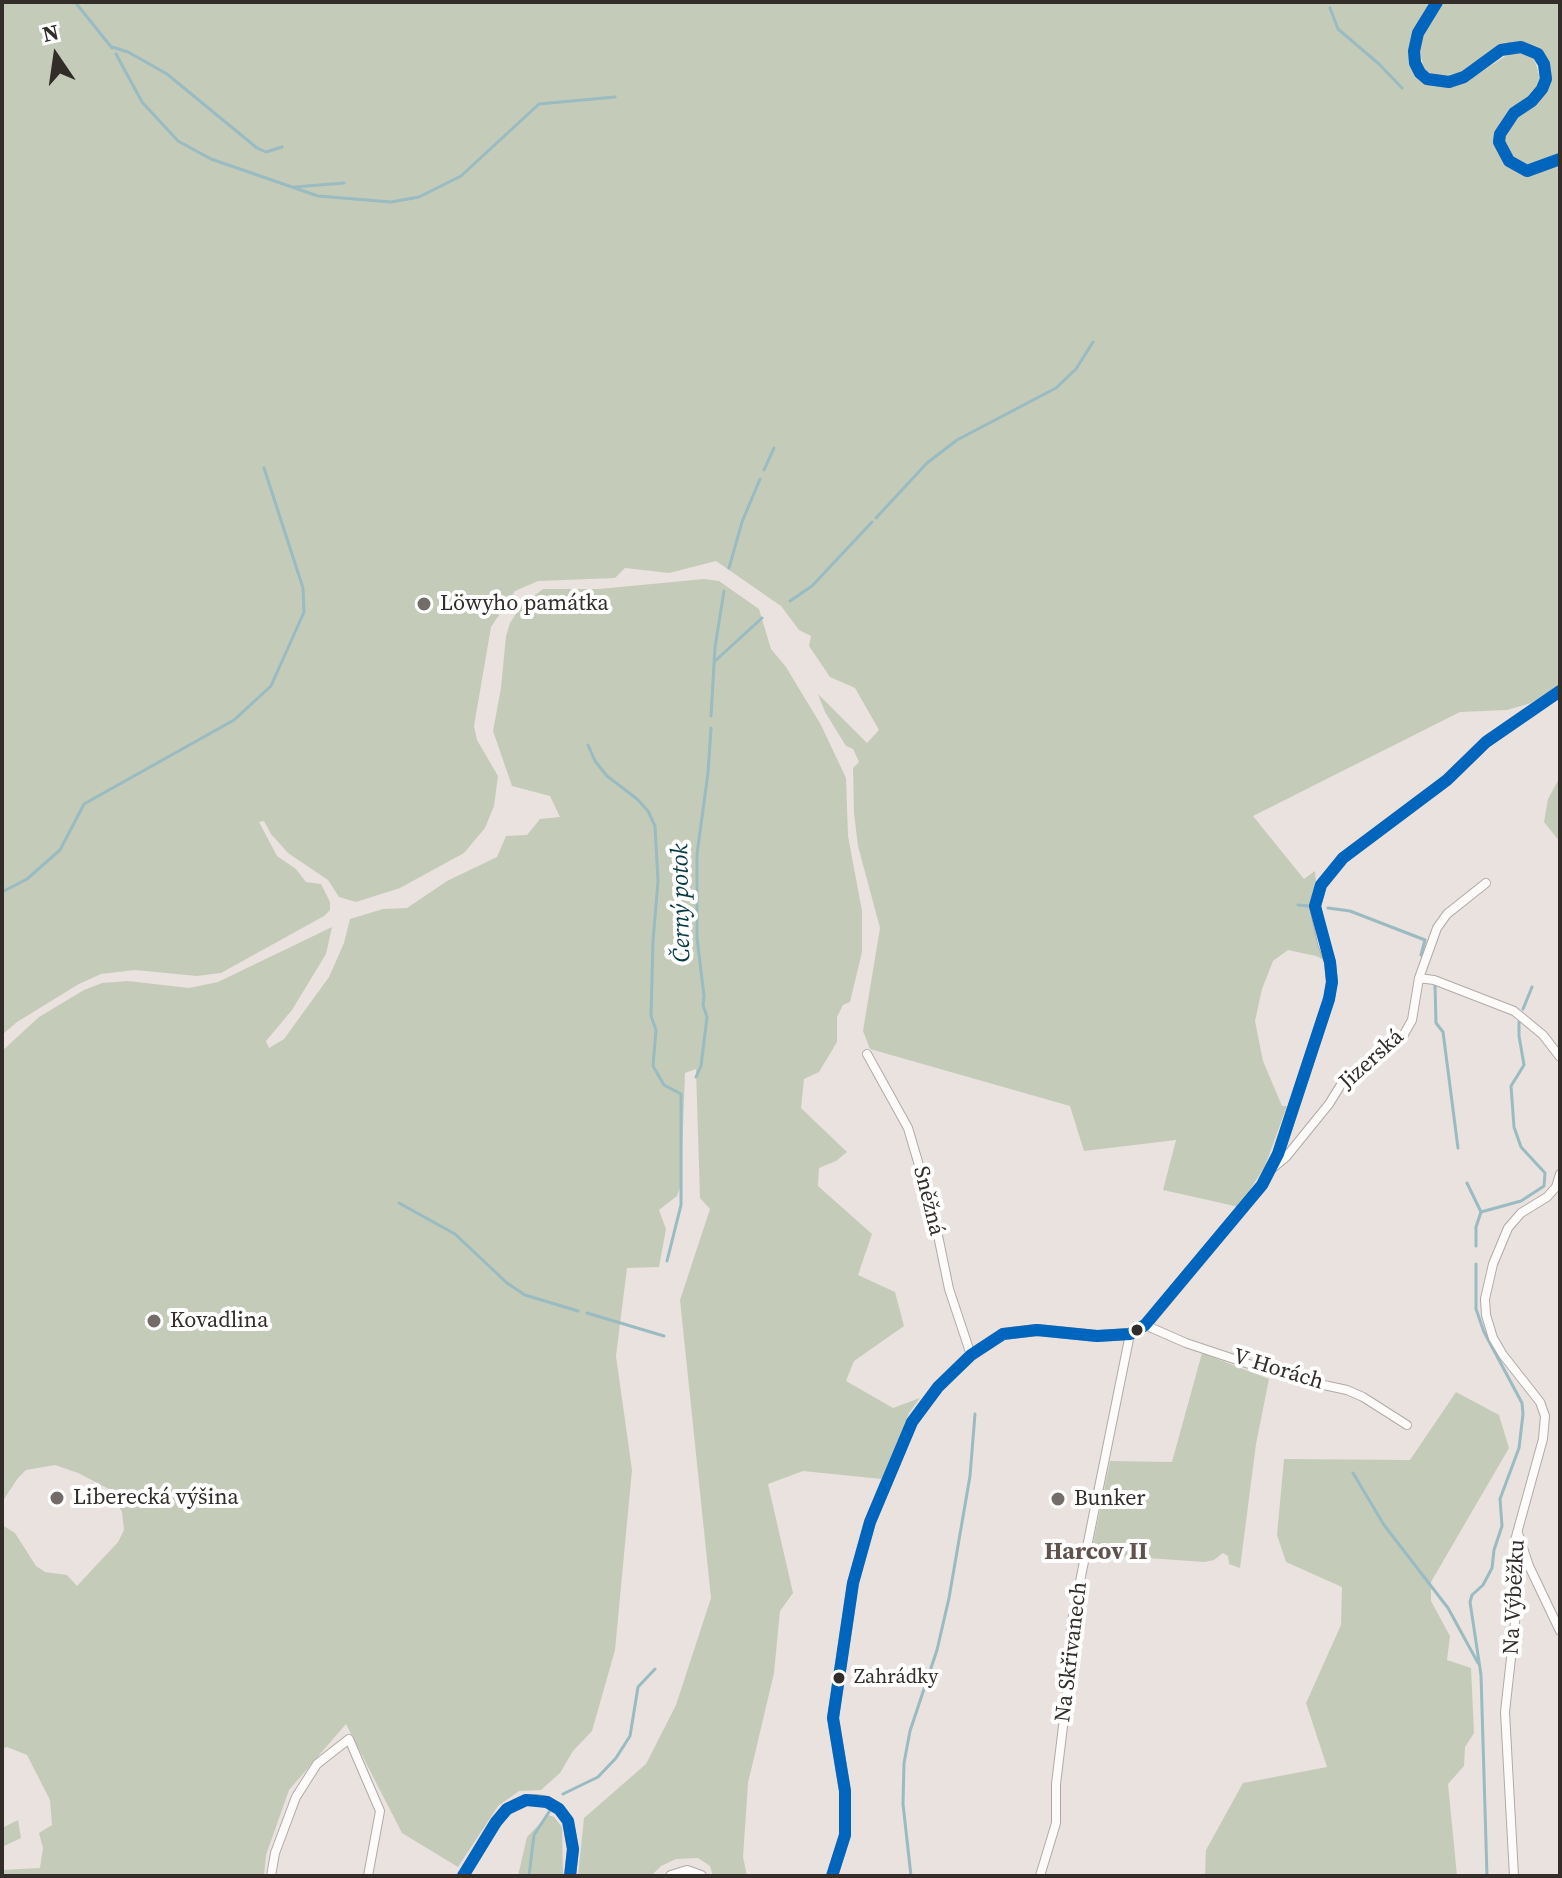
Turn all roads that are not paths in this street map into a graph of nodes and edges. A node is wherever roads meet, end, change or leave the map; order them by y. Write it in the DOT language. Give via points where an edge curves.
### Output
graph roads {
  1 [pos="1437,2"];
  2 [pos="1560,159"];
  3 [pos="1560,691"];
  4 [pos="1486,883"];
  5 [pos="1419,978"];
  6 [pos="867,1054"];
  7 [pos="1560,1057"];
  8 [pos="1272,1169"];
  9 [pos="1560,1174"];
  10 [pos="1145,1325"];
  11 [pos="1130,1334"];
  12 [pos="971,1355"];
  13 [pos="1407,1425"];
  14 [pos="1518,1532"];
  15 [pos="1560,1631"];
  16 [pos="271,1876"];
  17 [pos="368,1876"];
  18 [pos="463,1876"];
  19 [pos="570,1876"];
  20 [pos="671,1876"];
  21 [pos="701,1876"];
  22 [pos="832,1876"];
  23 [pos="1040,1876"];
  24 [pos="1514,1876"];
  1 -- 2 [label="street" via="1418,33 1414,51 1420,73 1449,82 1501,50 1521,47 1538,54 1546,79 1542,89 1514,113 1499,142 1509,161 1527,171"];
  3 -- 8 [label="street, Jizerská" via="1486,742 1447,780 1343,858 1321,885 1315,906 1332,982"];
  4 -- 5 [label="street" via="1437,928"];
  5 -- 7 [label="street" via="1514,1011"];
  5 -- 8 [label="street, Jizerská" via="1412,1020 1403,1036 1342,1083"];
  6 -- 12 [label="street, Sněžná" via="908,1128"];
  8 -- 10 [label="street, Jizerská"];
  9 -- 14 [label="street, Na Výběžku" via="1547,1197 1508,1228 1485,1299 1493,1338 1545,1416"];
  10 -- 11 [label="street, Jizerská"];
  10 -- 13 [label="street, V Horách" via="1291,1378 1347,1390"];
  11 -- 12 [label="street, Jizerská" via="1016,1331"];
  11 -- 23 [label="street, Na Skřivanech" via="1072,1621 1056,1823"];
  12 -- 22 [label="street, Jizerská" via="912,1422 858,1559 833,1718 847,1819"];
  14 -- 15 [label="street"];
  14 -- 24 [label="street, Na Výběžku" via="1505,1712"];
  16 -- 17 [label="street" via="296,1797 317,1764 349,1739 380,1811"];
  18 -- 19 [label="street" via="507,1809 536,1800 559,1809 568,1821"];
  20 -- 21 [label="street" via="687,1871"];
}
